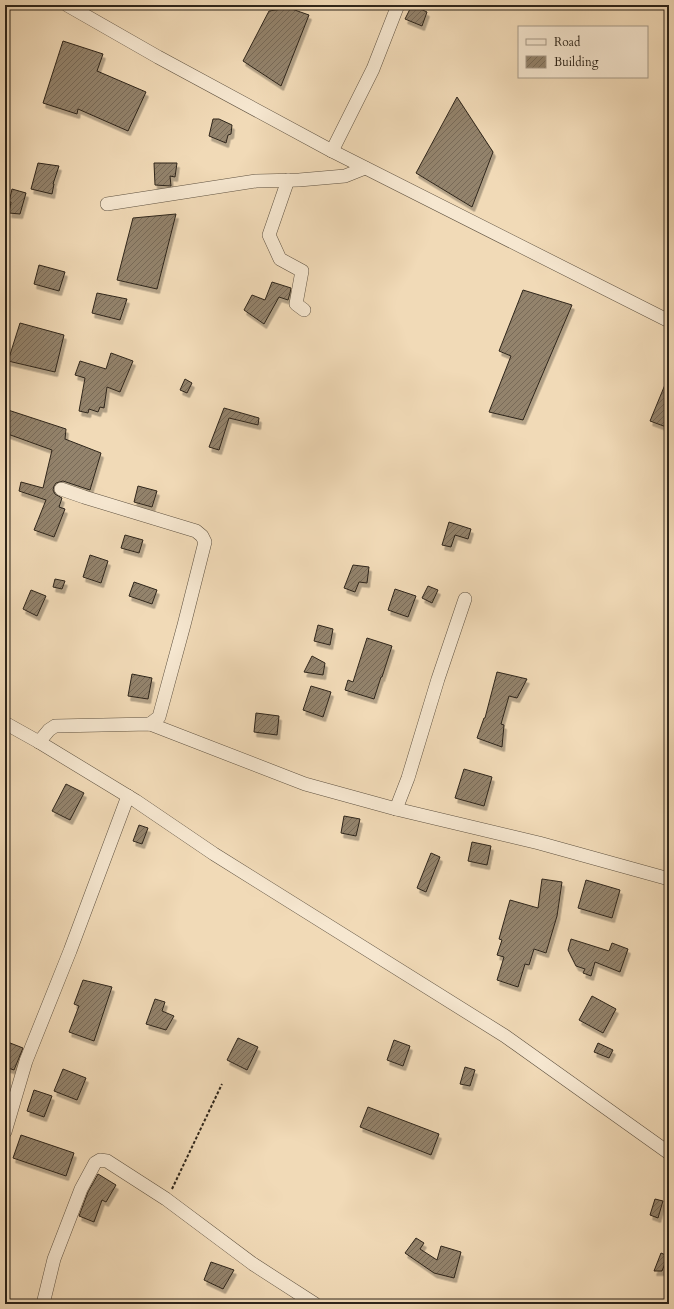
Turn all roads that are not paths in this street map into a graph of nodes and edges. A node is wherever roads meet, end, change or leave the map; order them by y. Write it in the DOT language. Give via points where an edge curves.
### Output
graph roads {
  1 [pos="68,5"];
  2 [pos="398,5"];
  3 [pos="332,151"];
  4 [pos="365,168"];
  5 [pos="288,180"];
  6 [pos="107,204"];
  7 [pos="304,310"];
  8 [pos="669,321"];
  9 [pos="61,489"];
  10 [pos="464,599"];
  11 [pos="5,723"];
  12 [pos="150,724"];
  13 [pos="39,742"];
  14 [pos="128,796"];
  15 [pos="396,808"];
  16 [pos="669,879"];
  17 [pos="5,1132"];
  18 [pos="669,1153"];
  19 [pos="43,1304"];
  20 [pos="315,1304"];
  1 -- 3 [label="street"];
  2 -- 3 [label="street" via="373,69"];
  3 -- 4 [label="street"];
  4 -- 5 [label="street" via="345,176"];
  4 -- 8 [label="street"];
  5 -- 6 [label="street" via="256,181"];
  5 -- 7 [label="street" via="269,235 280,259 302,271 296,304"];
  9 -- 12 [label="street" via="196,531 205,542 159,717"];
  10 -- 15 [label="street" via="408,778"];
  11 -- 13 [label="street"];
  12 -- 13 [label="street" via="55,726"];
  12 -- 15 [label="street" via="305,784"];
  13 -- 14 [label="street"];
  14 -- 17 [label="street" via="26,1061"];
  14 -- 18 [label="street" via="221,858 504,1036"];
  15 -- 16 [label="street" via="539,843"];
  19 -- 20 [label="street" via="54,1259 81,1189 100,1160 107,1161 166,1199 253,1264"];
}
